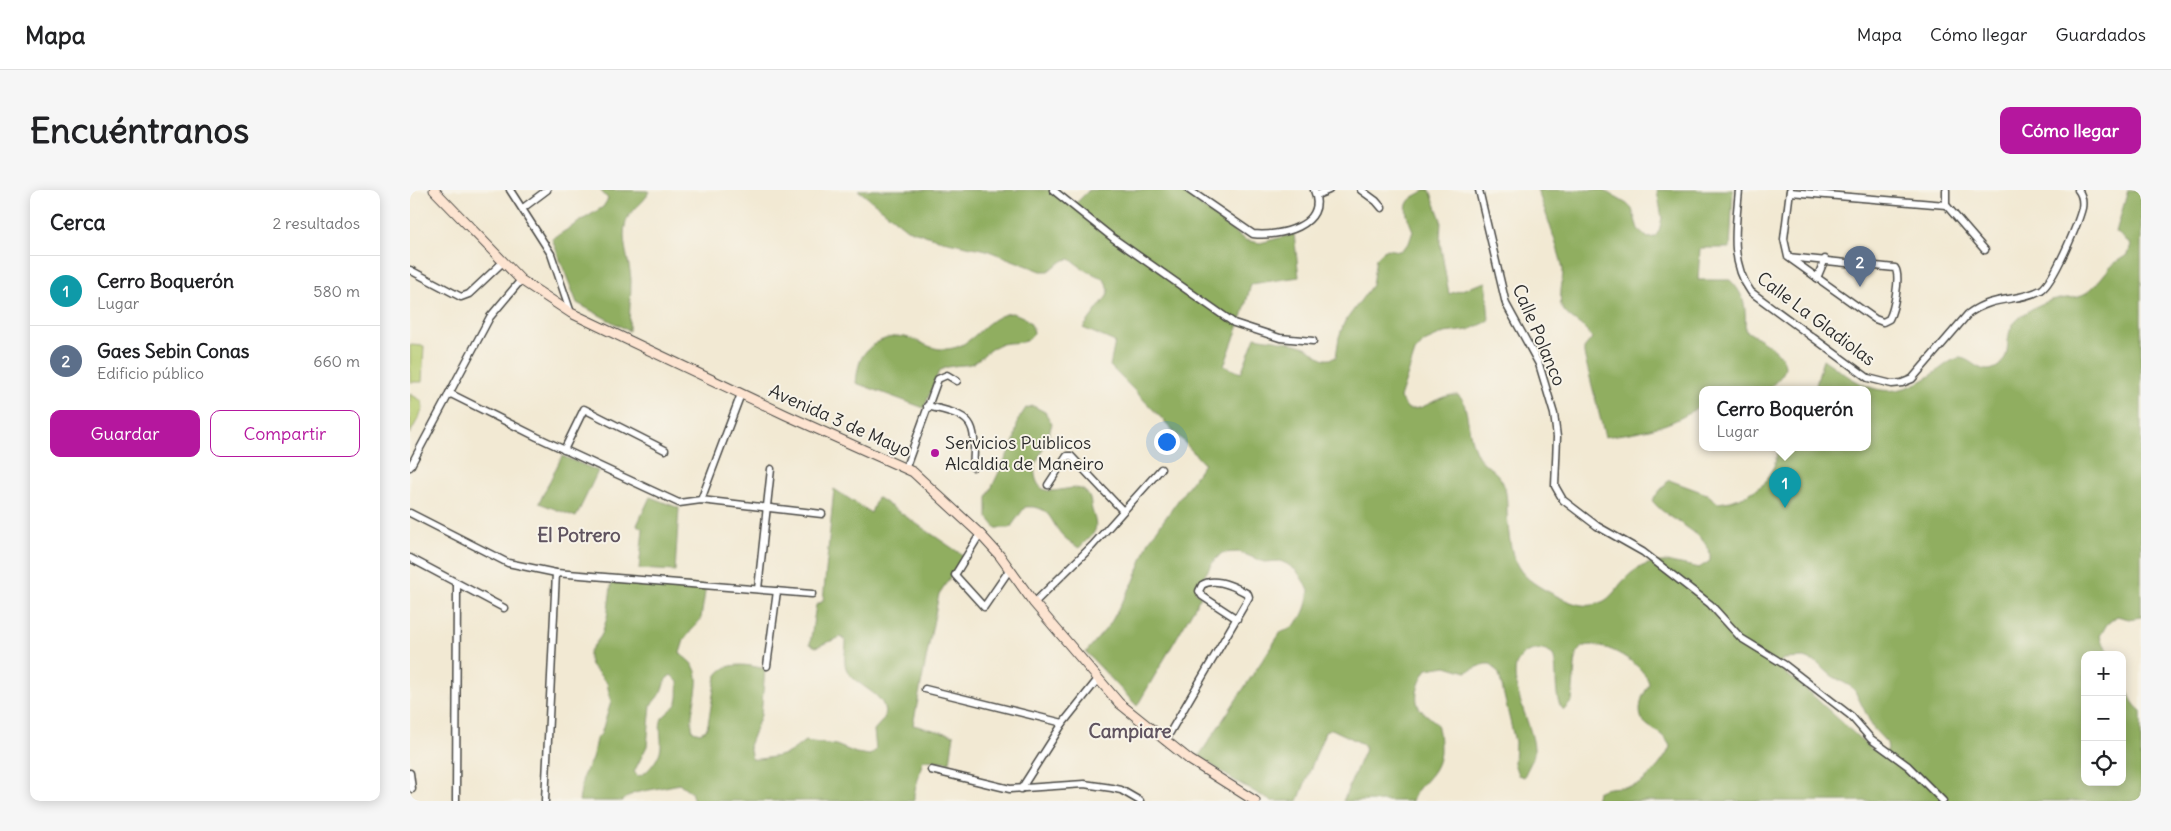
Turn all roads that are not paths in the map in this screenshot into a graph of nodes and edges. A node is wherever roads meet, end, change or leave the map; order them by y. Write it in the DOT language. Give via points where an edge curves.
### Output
graph roads {
  1 [pos="434,190"];
  2 [pos="510,190"];
  3 [pos="547,190"];
  4 [pos="1053,190"];
  5 [pos="1189,190"];
  6 [pos="1329,190"];
  7 [pos="1361,190"];
  8 [pos="1478,190"];
  9 [pos="1739,190"];
  10 [pos="1946,190"];
  11 [pos="2078,190"];
  12 [pos="1790,191"];
  13 [pos="1316,193"];
  14 [pos="1946,205"];
  15 [pos="523,208"];
  16 [pos="1382,208"];
  17 [pos="1985,250"];
  18 [pos="1788,257"];
  19 [pos="1825,259"];
  20 [pos="503,262"];
  21 [pos="410,270"];
  22 [pos="1817,278"];
  23 [pos="521,280"];
  24 [pos="571,313"];
  25 [pos="1313,341"];
  26 [pos="957,381"];
  27 [pos="449,393"];
  28 [pos="741,394"];
  29 [pos="927,406"];
  30 [pos="564,450"];
  31 [pos="665,450"];
  32 [pos="410,467"];
  33 [pos="906,467"];
  34 [pos="973,467"];
  35 [pos="771,469"];
  36 [pos="1162,469"];
  37 [pos="1048,485"];
  38 [pos="701,500"];
  39 [pos="766,509"];
  40 [pos="410,512"];
  41 [pos="1123,512"];
  42 [pos="822,514"];
  43 [pos="980,534"];
  44 [pos="410,558"];
  45 [pos="1010,569"];
  46 [pos="556,572"];
  47 [pos="457,584"];
  48 [pos="758,589"];
  49 [pos="777,591"];
  50 [pos="812,594"];
  51 [pos="1034,603"];
  52 [pos="504,608"];
  53 [pos="1237,619"];
  54 [pos="767,666"];
  55 [pos="1098,679"];
  56 [pos="925,689"];
  57 [pos="1063,723"];
  58 [pos="1165,740"];
  59 [pos="931,770"];
  60 [pos="410,773"];
  61 [pos="412,789"];
  62 [pos="1021,789"];
  63 [pos="456,801"];
  64 [pos="544,801"];
  65 [pos="1140,801"];
  66 [pos="1255,801"];
  67 [pos="1943,801"];
  1 -- 20 [label="street, Avenida 3 de Mayo"];
  2 -- 15 [label="street"];
  3 -- 15 [label="street"];
  4 -- 25 [label="street" via="1113,238 1234,323 1280,338"];
  5 -- 13 [label="street" via="1253,234 1265,236 1308,224 1315,215"];
  6 -- 13 [label="street"];
  7 -- 16 [label="street"];
  8 -- 67 [label="street, Calle Polanco" via="1505,300 1539,364 1554,414 1556,486 1563,500 1597,526 1643,552 1710,604 1741,638 1786,665 1851,716 1871,739 1908,766"];
  9 -- 11 [label="street, Calle La Gladiolas" via="1735,250 1742,280 1751,292 1868,378 1878,382 1902,383 1912,379 1978,306 2034,293 2046,286 2070,240 2082,207 2082,195"];
  10 -- 14 [label="street"];
  12 -- 14 [label="street"];
  12 -- 18 [label="street" via="1784,240"];
  14 -- 17 [label="street"];
  15 -- 24 [label="street" via="550,254"];
  18 -- 19 [label="street"];
  18 -- 22 [label="street"];
  19 -- 22 [label="street"];
  19 -- 22 [label="street" via="1897,270 1889,319 1884,322 1875,320"];
  20 -- 21 [label="street" via="469,294 461,297"];
  20 -- 23 [label="street, Avenida 3 de Mayo"];
  23 -- 24 [label="street, Avenida 3 de Mayo"];
  23 -- 27 [label="street" via="490,317"];
  24 -- 28 [label="street, Avenida 3 de Mayo"];
  26 -- 29 [label="street" via="947,375 938,379"];
  27 -- 30 [label="street"];
  27 -- 32 [label="street"];
  28 -- 33 [label="street, Avenida 3 de Mayo"];
  28 -- 38 [label="street"];
  29 -- 33 [label="street"];
  29 -- 34 [label="street" via="952,411 966,418 974,430"];
  30 -- 31 [label="street" via="584,409"];
  30 -- 38 [label="street" via="679,503"];
  33 -- 43 [label="street, Avenida 3 de Mayo"];
  35 -- 39 [label="street"];
  36 -- 41 [label="street"];
  37 -- 41 [label="street" via="1067,456 1071,456"];
  38 -- 39 [label="street"];
  39 -- 42 [label="street"];
  39 -- 48 [label="street"];
  40 -- 46 [label="street" via="508,563"];
  41 -- 51 [label="street"];
  43 -- 45 [label="street, Avenida 3 de Mayo"];
  43 -- 45 [label="street" via="956,575 984,607"];
  44 -- 47 [label="street"];
  45 -- 51 [label="street, Avenida 3 de Mayo"];
  46 -- 48 [label="street"];
  46 -- 64 [label="street"];
  47 -- 52 [label="street"];
  47 -- 63 [label="street"];
  48 -- 49 [label="street"];
  49 -- 50 [label="street"];
  49 -- 54 [label="street"];
  51 -- 55 [label="street, Avenida 3 de Mayo"];
  53 -- 53 [label="street" via="1202,596 1199,590 1202,585 1212,582 1226,584 1248,594"];
  53 -- 58 [label="street"];
  55 -- 57 [label="street"];
  55 -- 58 [label="street, Avenida 3 de Mayo" via="1119,704"];
  56 -- 57 [label="street"];
  57 -- 62 [label="street"];
  58 -- 66 [label="street, Avenida 3 de Mayo" via="1190,760"];
  59 -- 62 [label="street" via="989,785"];
  60 -- 61 [label="street"];
  62 -- 65 [label="street" via="1084,784 1121,790"];
}
